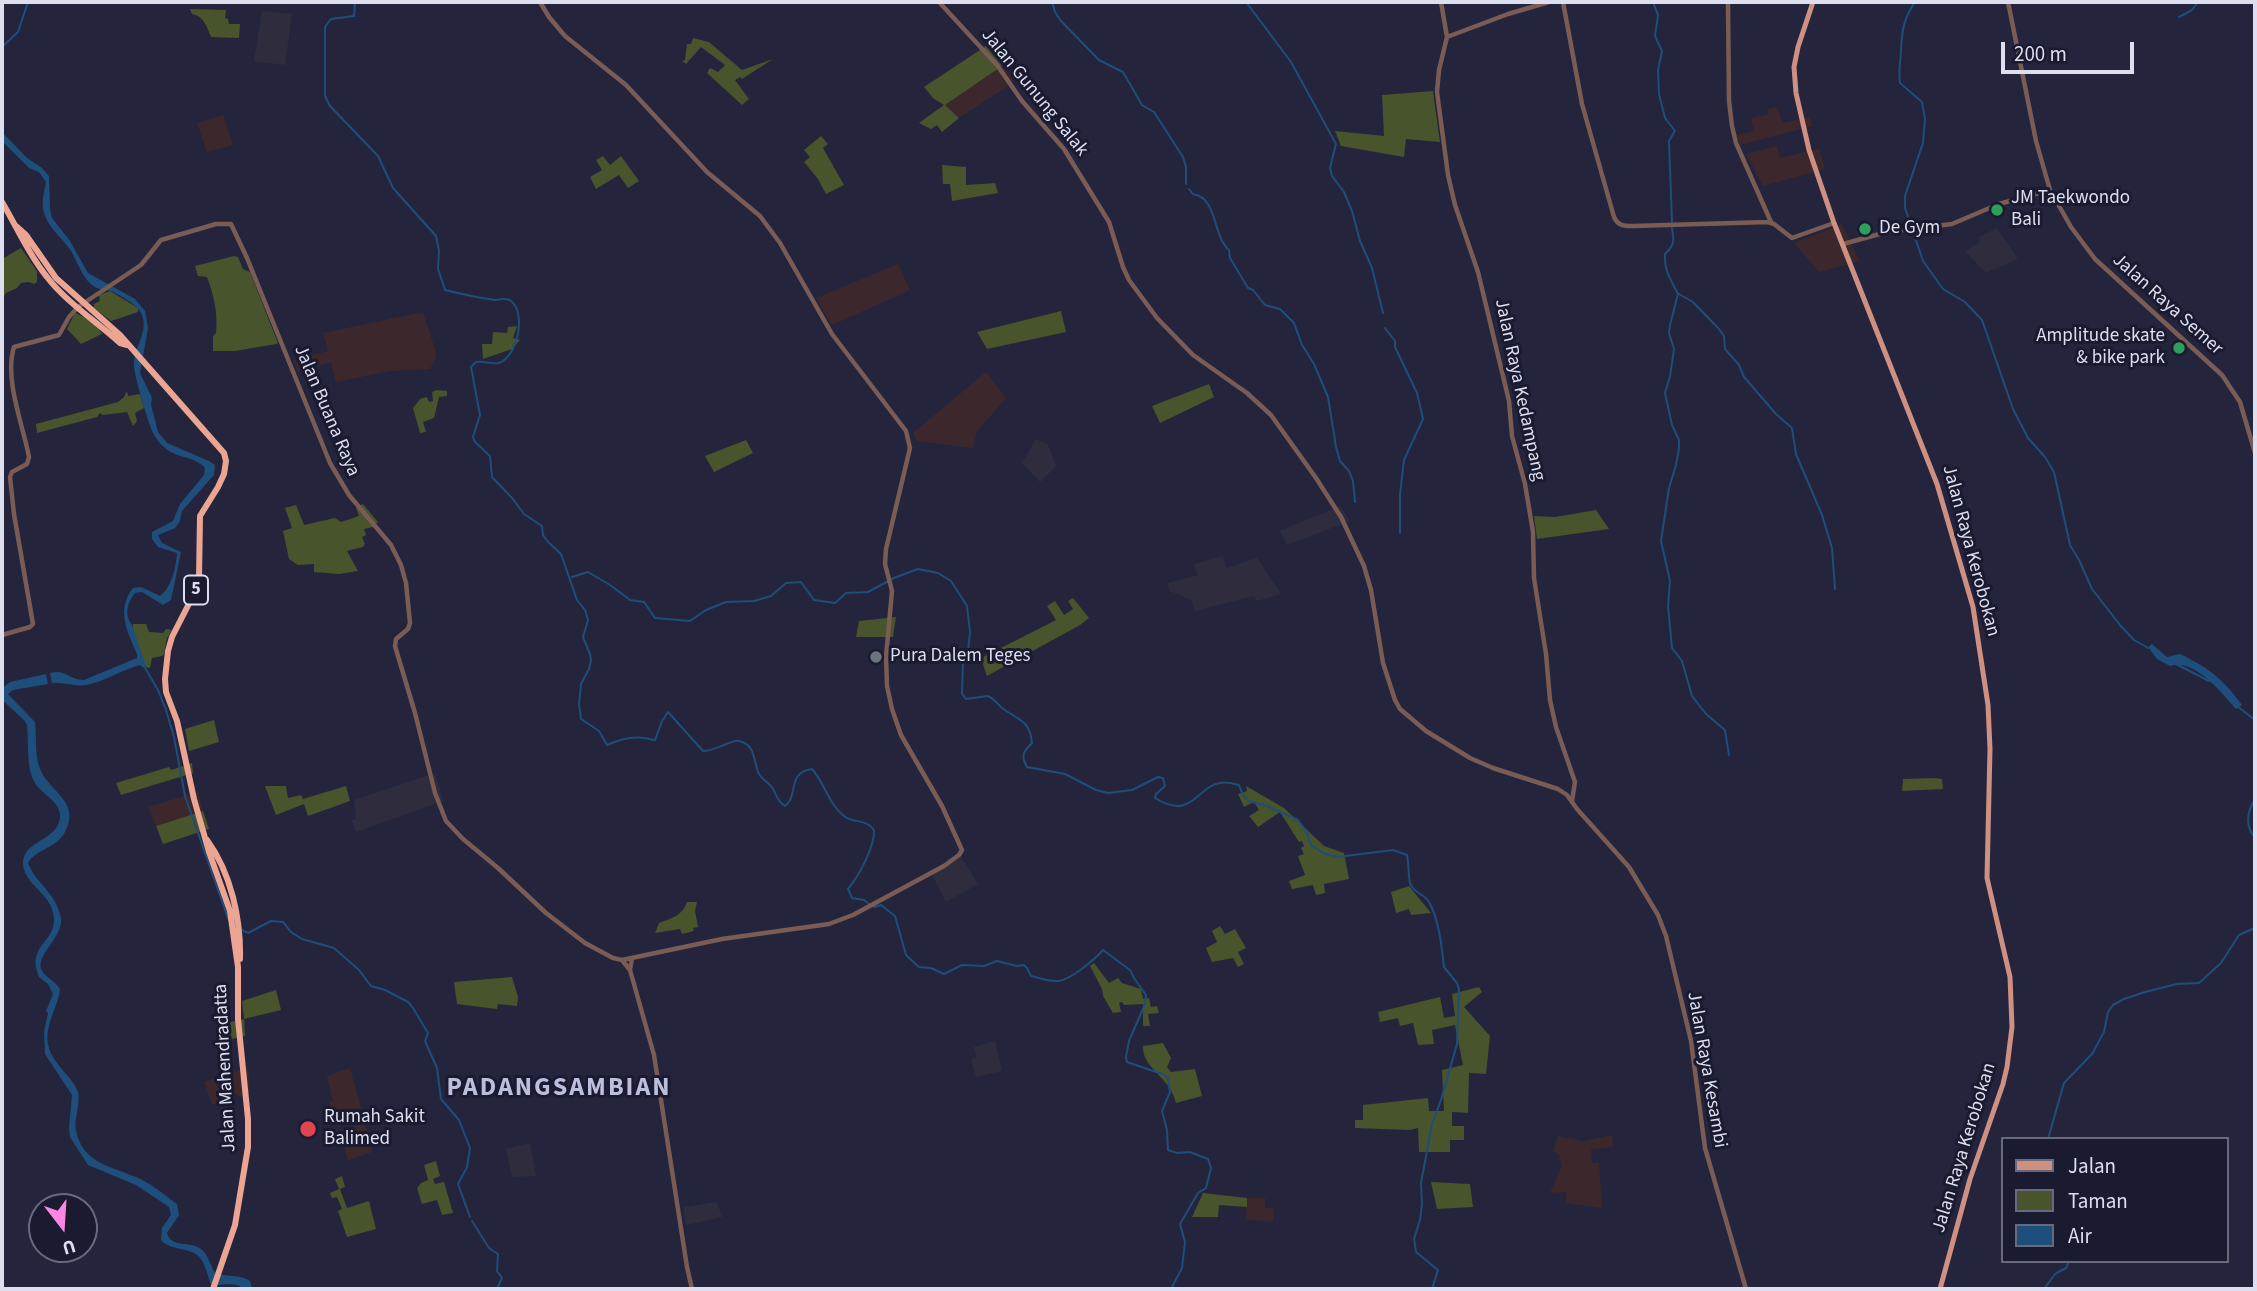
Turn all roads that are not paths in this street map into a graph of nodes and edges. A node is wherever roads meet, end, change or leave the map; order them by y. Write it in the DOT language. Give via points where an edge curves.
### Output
graph roads {
  1 [pos="540,2"];
  2 [pos="939,2"];
  3 [pos="1441,2"];
  4 [pos="1549,2"];
  5 [pos="1563,2"];
  6 [pos="1727,2"];
  7 [pos="1813,2"];
  8 [pos="2008,2"];
  9 [pos="1447,37"];
  10 [pos="2050,190"];
  11 [pos="2,202"];
  12 [pos="1771,222"];
  13 [pos="1834,223"];
  14 [pos="1843,244"];
  15 [pos="80,305"];
  16 [pos="2255,453"];
  17 [pos="2,635"];
  18 [pos="1574,787"];
  19 [pos="1567,795"];
  20 [pos="1572,803"];
  21 [pos="632,958"];
  22 [pos="622,960"];
  23 [pos="630,970"];
  24 [pos="213,1289"];
  25 [pos="692,1289"];
  26 [pos="1746,1289"];
  27 [pos="1940,1289"];
  1 -- 21 [label="street" via="557,28 626,85 707,172 766,223 832,334 905,428 910,448 885,564 892,600 886,657 888,697 901,735 962,850 944,866 853,915 819,926 722,939"];
  2 -- 19 [label="street, Jalan Gunung Salak" via="1064,149 1109,222 1129,280 1157,318 1197,359 1272,415 1299,452 1341,517 1364,566 1383,663 1397,704 1414,722 1455,750"];
  3 -- 9 [label="street, Jalan Raya Kedampang"];
  4 -- 9 [label="street"];
  5 -- 12 [label="street" via="1582,104 1616,220 1623,226"];
  6 -- 12 [label="street" via="1732,126"];
  7 -- 13 [label="main road, Jalan Raya Kerobokan" via="1794,74 1813,166"];
  8 -- 10 [label="street, Jalan Raya Semer"];
  9 -- 18 [label="street, Jalan Raya Kedampang" via="1437,92 1449,179 1478,272 1509,401 1531,523 1550,700"];
  10 -- 14 [label="street" via="1952,224 1887,232"];
  10 -- 16 [label="street, Jalan Raya Semer" via="2095,259 2222,375 2240,402"];
  11 -- 15 [label="highway, Jalan Mahendradatta / 5"];
  12 -- 13 [label="street" via="1792,238"];
  13 -- 14 [label="main road, Jalan Raya Kerobokan"];
  14 -- 27 [label="main road, Jalan Raya Kerobokan" via="1937,484 1973,607 1988,705 1986,868 2010,977 2012,1027 2003,1084 1970,1179"];
  15 -- 17 [label="street" via="56,337 13,349 14,391 29,457 10,477 34,621 30,627"];
  15 -- 22 [label="street, Jalan Buana Raya" via="141,265 164,238 216,224 232,226 330,463 401,565 410,622 395,646 442,816 568,931"];
  15 -- 24 [label="highway, Jalan Mahendradatta / 5" via="147,366 221,448 226,461 218,487 200,516 197,589 172,637 165,679 206,839 236,908 240,954 238,1019 248,1147 240,1207"];
  18 -- 19 [label="street"];
  18 -- 20 [label="street, Jalan Raya Kedampang"];
  19 -- 20 [label="street, Jalan Raya Kesambi"];
  20 -- 26 [label="street, Jalan Raya Kesambi" via="1629,866 1663,927 1690,1041 1705,1148"];
  21 -- 22 [label="street"];
  21 -- 23 [label="street"];
  22 -- 23 [label="street, Jalan Buana Raya"];
  23 -- 25 [label="street" via="654,1055"];
}
